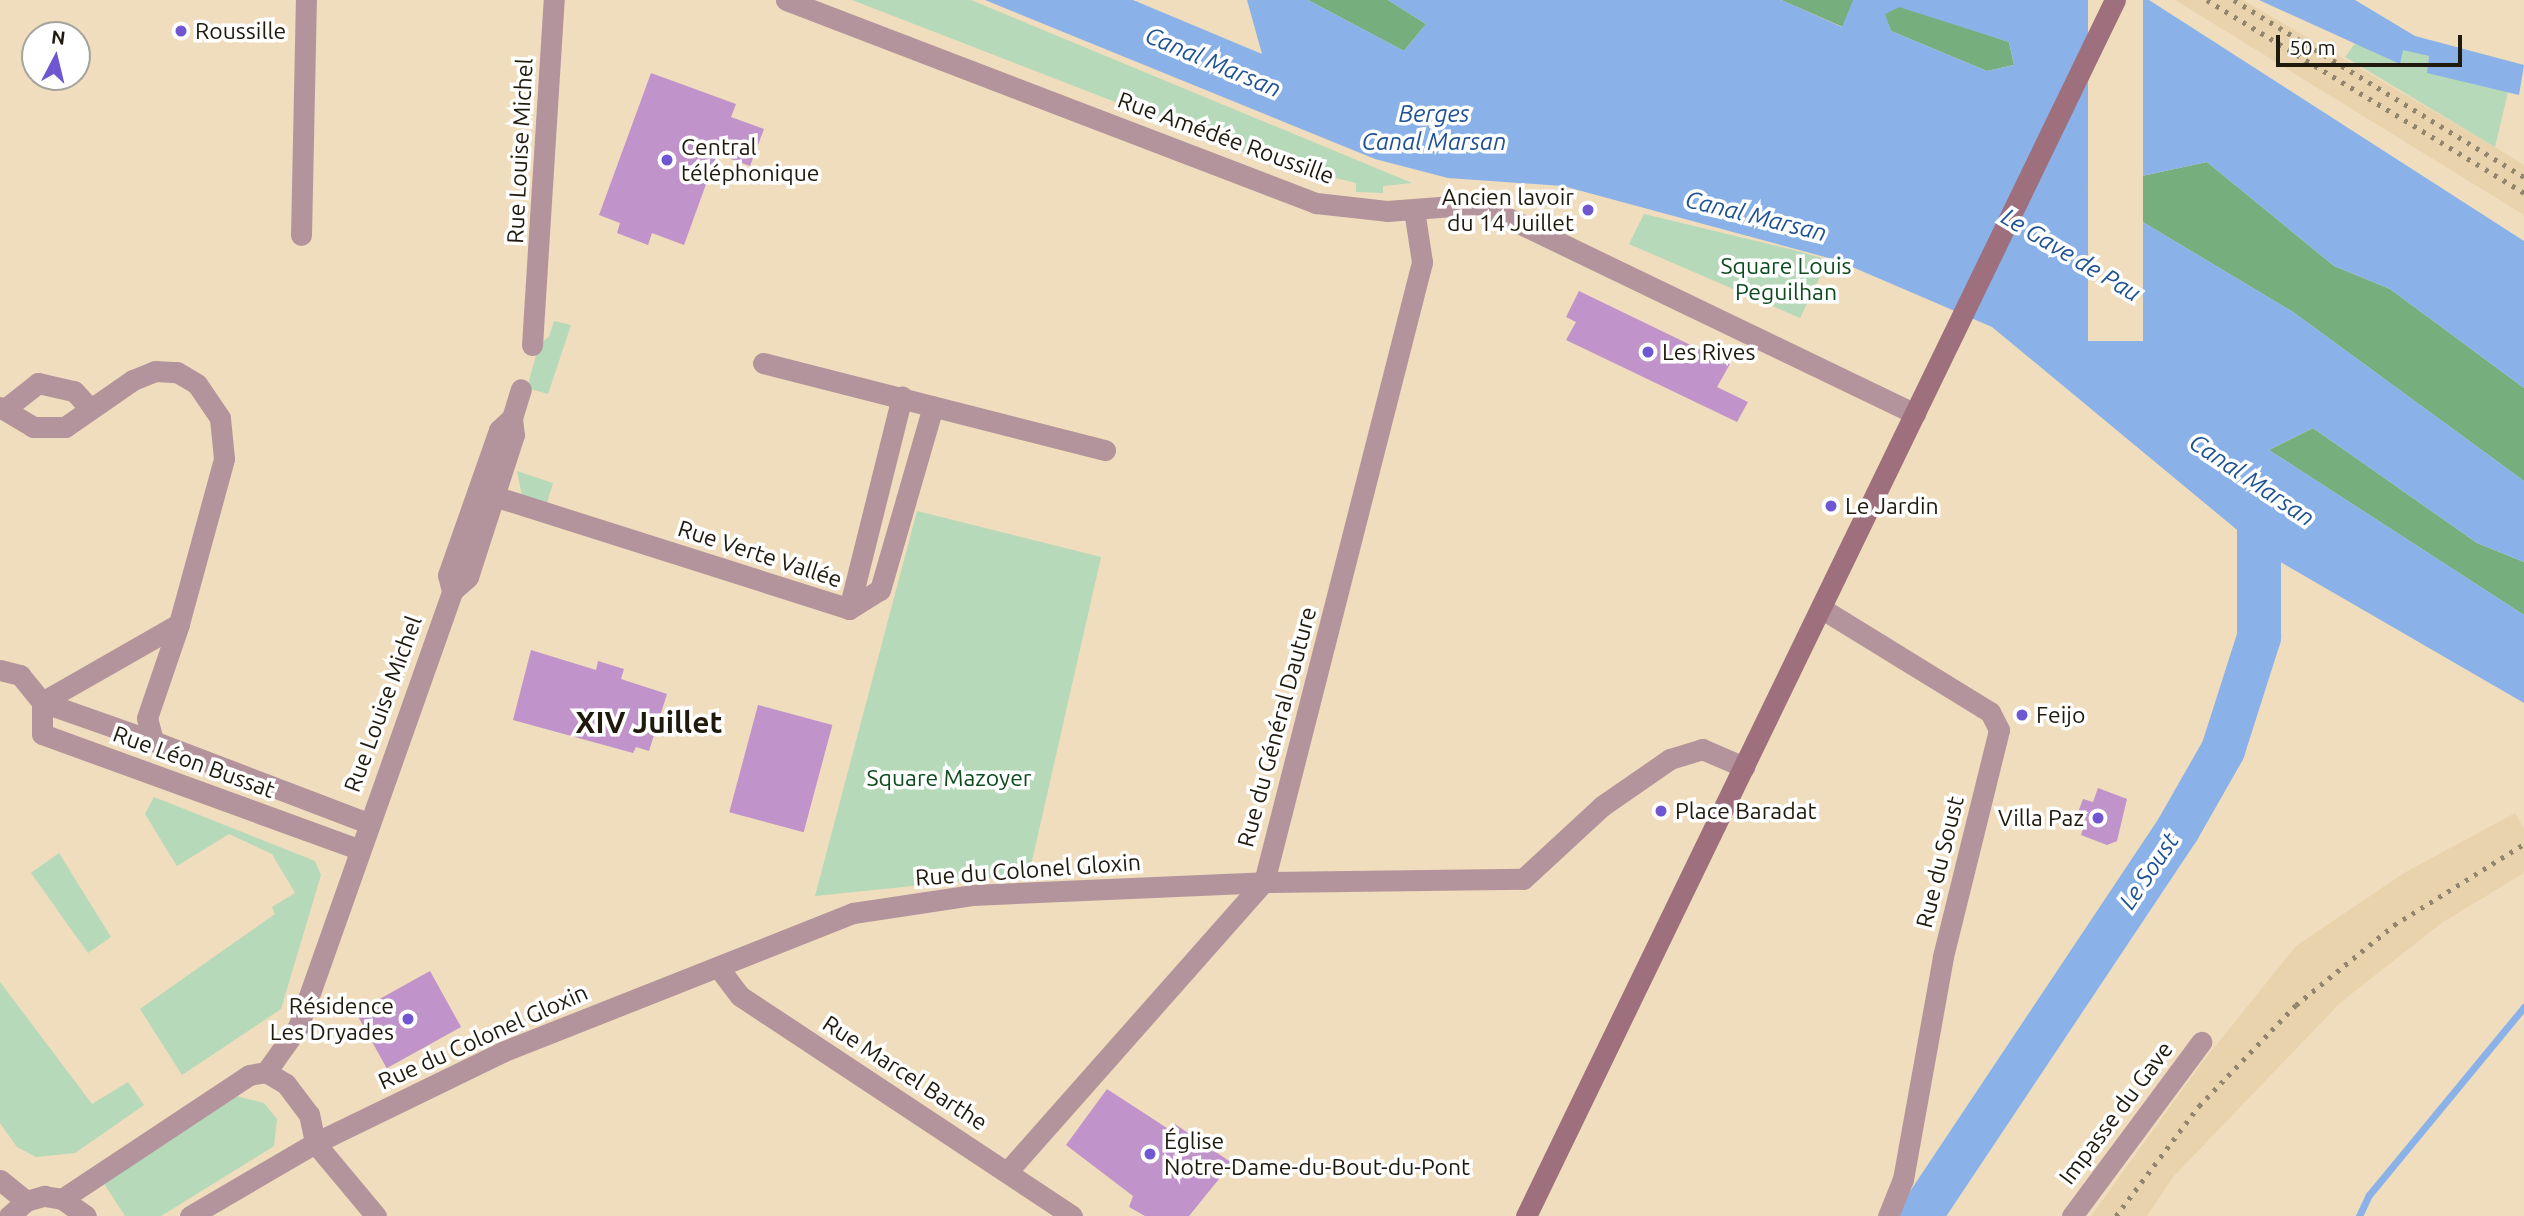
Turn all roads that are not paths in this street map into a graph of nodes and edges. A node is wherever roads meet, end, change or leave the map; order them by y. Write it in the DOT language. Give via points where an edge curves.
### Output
graph roads {
  1 [pos="306,0"];
  2 [pos="554,0"];
  3 [pos="786,0"];
  4 [pos="2115,0"];
  5 [pos="1414,210"];
  6 [pos="301,235"];
  7 [pos="532,345"];
  8 [pos="763,363"];
  9 [pos="521,389"];
  10 [pos="902,397"];
  11 [pos="933,406"];
  12 [pos="2,408"];
  13 [pos="90,409"];
  14 [pos="1915,414"];
  15 [pos="1105,450"];
  16 [pos="487,494"];
  17 [pos="849,609"];
  18 [pos="1824,610"];
  19 [pos="179,624"];
  20 [pos="0,670"];
  21 [pos="42,702"];
  22 [pos="153,741"];
  23 [pos="1744,767"];
  24 [pos="368,823"];
  25 [pos="358,849"];
  26 [pos="1264,882"];
  27 [pos="718,967"];
  28 [pos="292,1039"];
  29 [pos="2201,1042"];
  30 [pos="266,1072"];
  31 [pos="286,1084"];
  32 [pos="315,1143"];
  33 [pos="1007,1172"];
  34 [pos="0,1180"];
  35 [pos="62,1199"];
  36 [pos="26,1201"];
  37 [pos="9,1216"];
  38 [pos="86,1216"];
  39 [pos="190,1216"];
  40 [pos="376,1216"];
  41 [pos="1072,1216"];
  42 [pos="1526,1216"];
  43 [pos="1888,1216"];
  44 [pos="2072,1216"];
  1 -- 6 [label="street"];
  2 -- 7 [label="street, Rue Louise Michel" via="538,323"];
  3 -- 5 [label="street, Rue Amédée Roussille" via="1316,203"];
  4 -- 14 [label="main road"];
  5 -- 14 [label="street, Rue Amédée Roussille" via="1479,204"];
  5 -- 26 [label="street, Rue du Général Dauture" via="1422,262"];
  8 -- 10 [label="street"];
  9 -- 16 [label="street, Rue Louise Michel" via="512,418 499,430"];
  10 -- 11 [label="street"];
  10 -- 17 [label="street"];
  11 -- 15 [label="street"];
  11 -- 17 [label="street, Rue Verte Vallée" via="880,590"];
  12 -- 13 [label="street, Rue Léon Bussat" via="46,429 65,427"];
  12 -- 13 [label="street" via="37,383 66,387"];
  13 -- 19 [label="street, Rue Léon Bussat" via="133,380 155,371 177,372 197,384 220,418 224,459"];
  14 -- 18 [label="main road"];
  16 -- 17 [label="street, Rue Verte Vallée"];
  16 -- 24 [label="street, Rue Louise Michel" via="448,575 452,591"];
  18 -- 23 [label="main road"];
  18 -- 43 [label="street, Rue du Soust" via="1990,712 1998,730 1943,957 1903,1179"];
  19 -- 21 [label="street"];
  19 -- 22 [label="street, Rue Léon Bussat" via="147,718"];
  20 -- 21 [label="street" via="20,675"];
  21 -- 22 [label="street"];
  21 -- 25 [label="street, Rue Léon Bussat" via="42,734"];
  22 -- 24 [label="street, Rue Léon Bussat"];
  23 -- 26 [label="street, Rue du Colonel Gloxin" via="1702,750 1670,759 1602,806 1523,879"];
  23 -- 42 [label="main road"];
  24 -- 25 [label="street, Rue Louise Michel"];
  25 -- 28 [label="street, Rue Louise Michel"];
  26 -- 27 [label="street, Rue du Colonel Gloxin" via="972,895 866,911"];
  26 -- 33 [label="street, Rue du Général Dauture"];
  27 -- 32 [label="street, Rue du Colonel Gloxin" via="502,1052"];
  27 -- 33 [label="street, Rue Marcel Barthe" via="740,996"];
  28 -- 30 [label="street, Rue Louise Michel"];
  28 -- 31 [label="street, Rue Louise Michel"];
  29 -- 44 [label="street, Impasse du Gave"];
  30 -- 31 [label="street"];
  30 -- 35 [label="street" via="249,1075"];
  31 -- 32 [label="street" via="309,1114"];
  32 -- 39 [label="street, Rue du Colonel Gloxin"];
  32 -- 40 [label="street"];
  33 -- 41 [label="street, Rue Marcel Barthe"];
  34 -- 36 [label="street"];
  35 -- 36 [label="street"];
  35 -- 38 [label="street"];
  36 -- 37 [label="street"];
}
